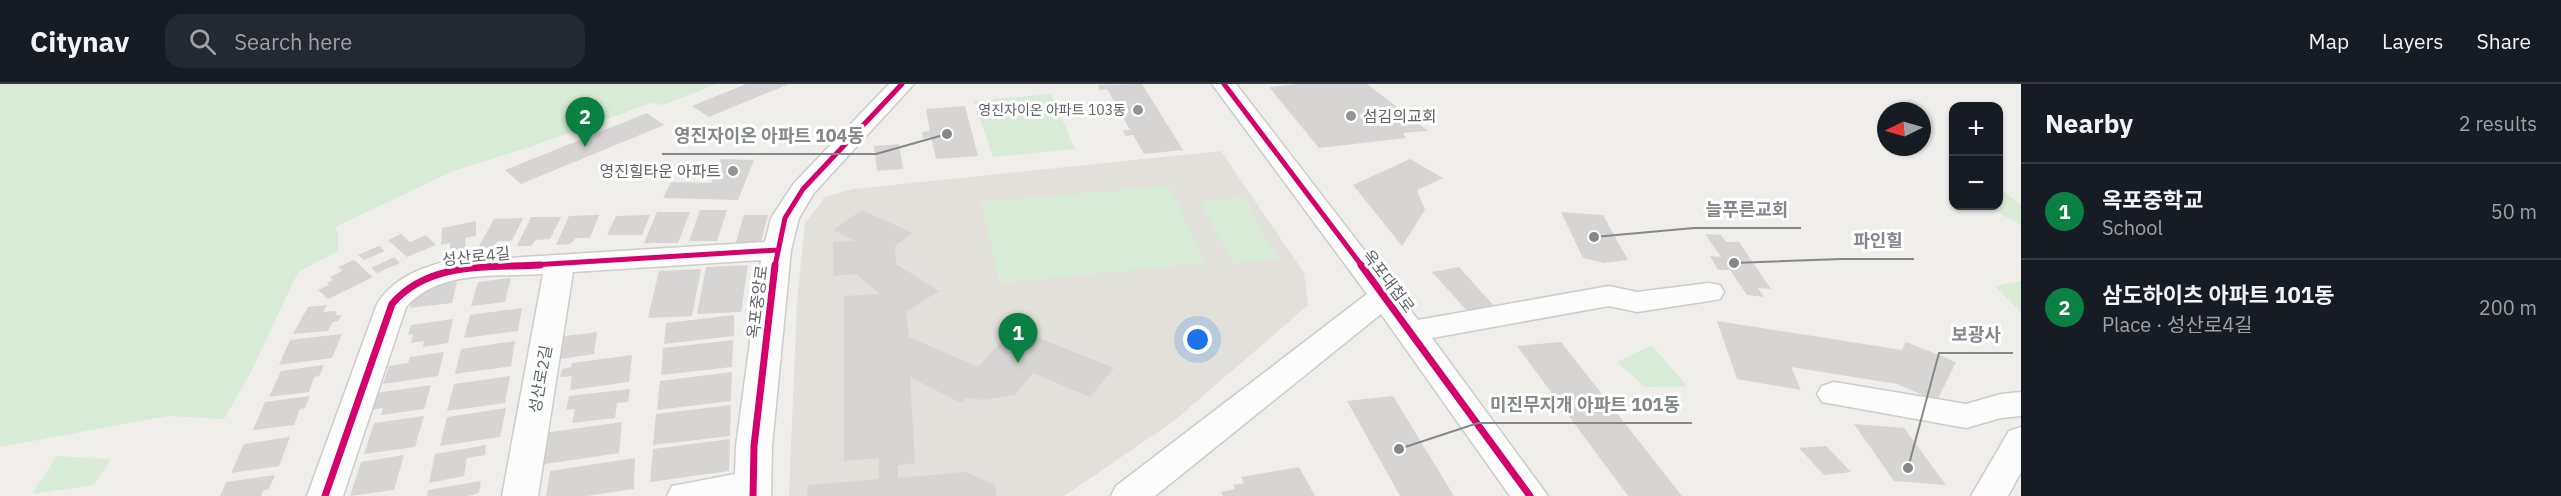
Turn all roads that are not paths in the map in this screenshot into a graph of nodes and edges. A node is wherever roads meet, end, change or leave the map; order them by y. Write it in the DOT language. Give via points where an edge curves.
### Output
graph roads {
  1 [pos="902,84"];
  2 [pos="1224,84"];
  3 [pos="777,250"];
  4 [pos="560,262"];
  5 [pos="1709,292"];
  6 [pos="1384,296"];
  7 [pos="1410,332"];
  8 [pos="1834,394"];
  9 [pos="2021,404"];
  10 [pos="2021,440"];
  11 [pos="752,490"];
  12 [pos="325,496"];
  13 [pos="520,496"];
  14 [pos="685,496"];
  15 [pos="1129,496"];
  16 [pos="1530,496"];
  17 [pos="1989,496"];
  1 -- 3 [label="street, 옥포중앙로" via="803,189 785,218"];
  2 -- 6 [label="street, 옥포대첩로"];
  3 -- 4 [label="street, 성산로4길"];
  3 -- 11 [label="street, 옥포중앙로"];
  4 -- 12 [label="street, 성산로4길" via="444,271 403,290 392,304"];
  4 -- 13 [label="street, 성산로2길"];
  5 -- 7 [label="street" via="1638,302 1609,296"];
  6 -- 7 [label="street, 옥포대첩로"];
  6 -- 15 [label="street"];
  7 -- 16 [label="street, 옥포대첩로"];
  8 -- 9 [label="street" via="1966,416"];
  10 -- 17 [label="street"];
  11 -- 14 [label="street"];
}
